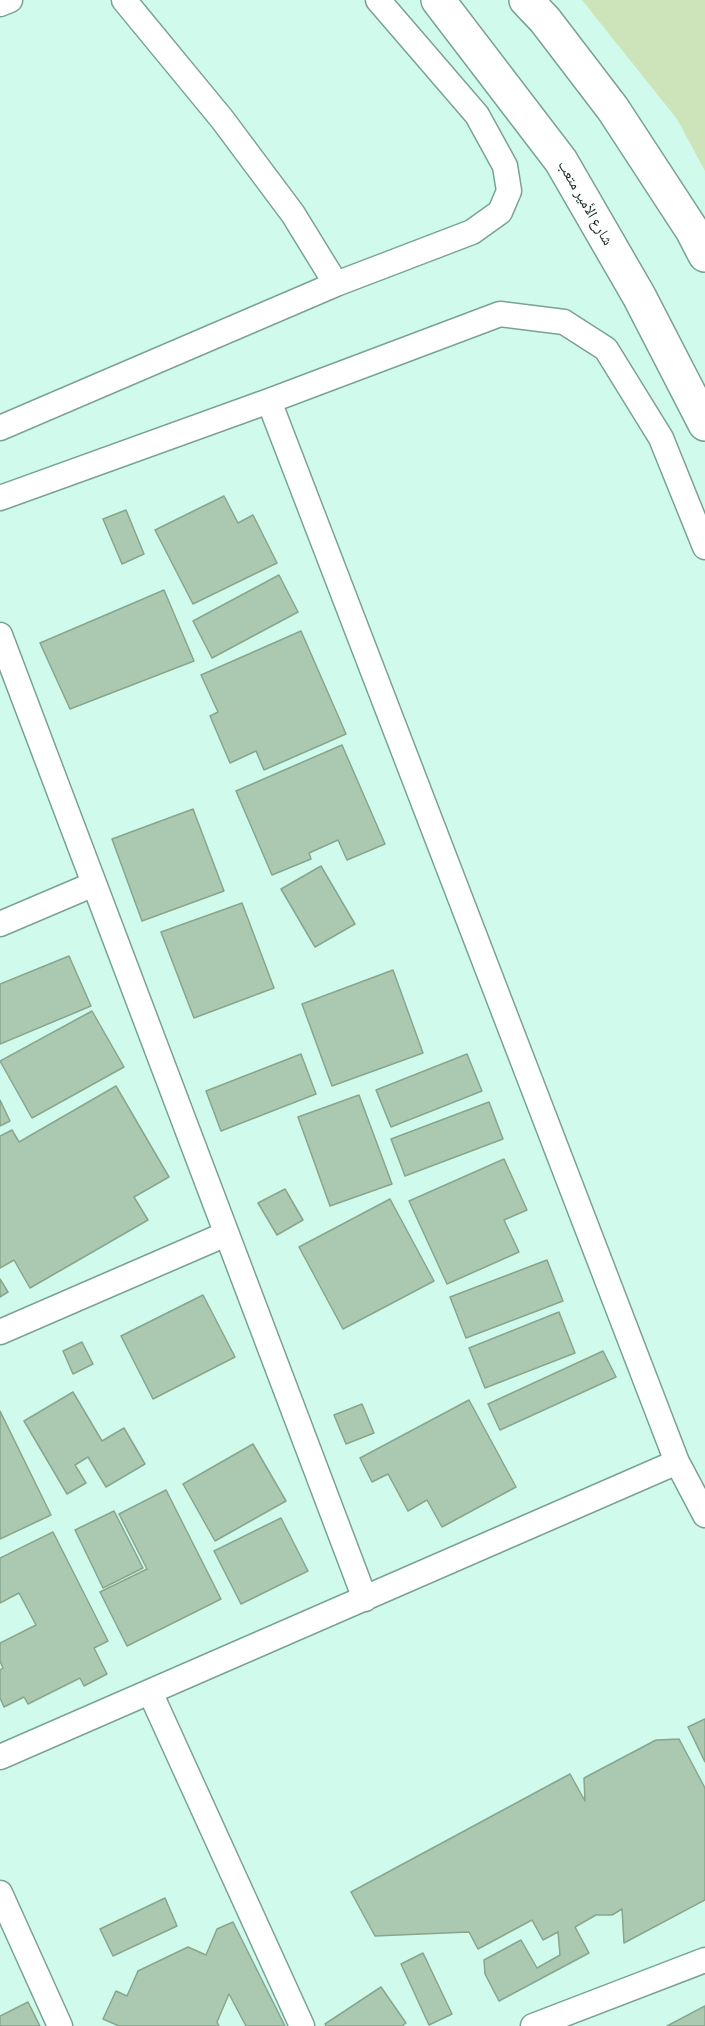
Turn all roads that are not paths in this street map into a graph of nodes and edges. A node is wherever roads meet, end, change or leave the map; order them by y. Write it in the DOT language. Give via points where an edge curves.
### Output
graph roads {
  1 [pos="10,0"];
  2 [pos="124,0"];
  3 [pos="378,0"];
  4 [pos="438,0"];
  5 [pos="526,0"];
  6 [pos="0,4"];
  7 [pos="705,255"];
  8 [pos="336,285"];
  9 [pos="269,401"];
  10 [pos="705,424"];
  11 [pos="0,428"];
  12 [pos="0,498"];
  13 [pos="705,547"];
  14 [pos="0,635"];
  15 [pos="94,884"];
  16 [pos="0,924"];
  17 [pos="226,1234"];
  18 [pos="0,1332"];
  19 [pos="677,1462"];
  20 [pos="705,1515"];
  21 [pos="365,1599"];
  22 [pos="150,1692"];
  23 [pos="0,1757"];
  24 [pos="0,1893"];
  25 [pos="705,1960"];
  26 [pos="541,2024"];
  27 [pos="60,2026"];
  28 [pos="302,2026"];
  1 -- 6 [label="street"];
  2 -- 8 [label="street" via="279,195"];
  3 -- 8 [label="street" via="477,115 505,166 509,192 500,212 472,232"];
  4 -- 10 [label="main road, شارع الأمير متعب" via="561,161 639,296"];
  5 -- 7 [label="main road" via="613,109"];
  8 -- 11 [label="street"];
  9 -- 12 [label="street"];
  9 -- 13 [label="street" via="500,314 564,322 606,349 612,358 662,438"];
  9 -- 19 [label="street"];
  14 -- 15 [label="street"];
  15 -- 16 [label="street"];
  15 -- 17 [label="street"];
  17 -- 18 [label="street"];
  17 -- 21 [label="street"];
  19 -- 20 [label="street"];
  19 -- 21 [label="street"];
  21 -- 22 [label="street"];
  22 -- 23 [label="street"];
  22 -- 28 [label="street"];
  24 -- 27 [label="street"];
  25 -- 26 [label="street"];
}
